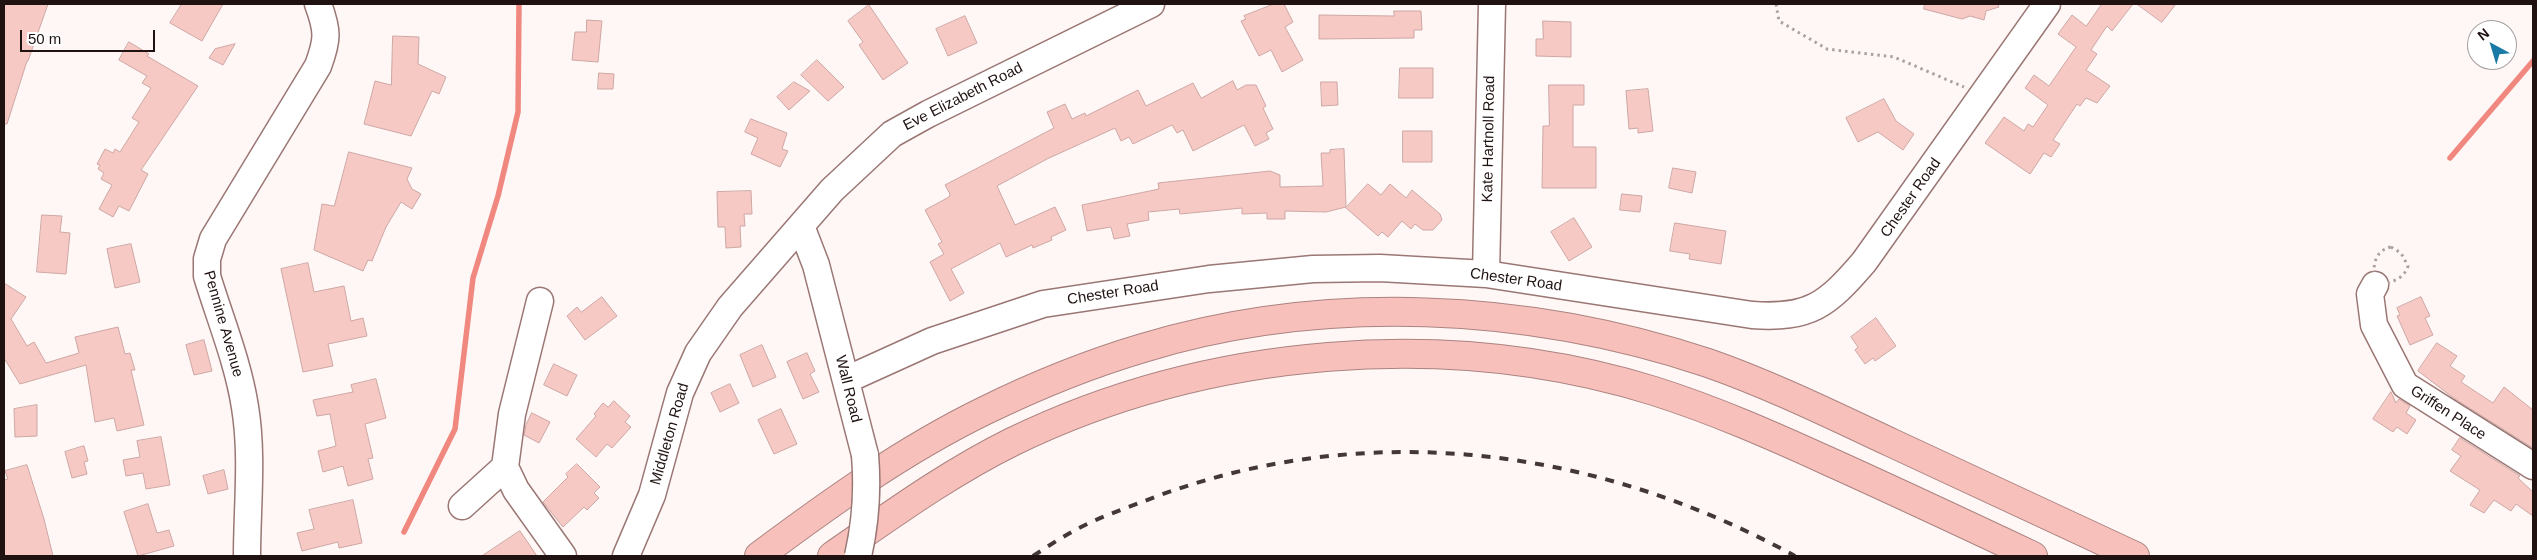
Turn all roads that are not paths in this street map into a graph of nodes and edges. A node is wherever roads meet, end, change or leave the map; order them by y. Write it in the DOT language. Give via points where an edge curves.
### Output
graph roads {
  1 [pos="318,4"];
  2 [pos="1151,4"];
  3 [pos="1492,4"];
  4 [pos="2047,4"];
  5 [pos="801,226"];
  6 [pos="1486,274"];
  7 [pos="2375,286"];
  8 [pos="540,301"];
  9 [pos="846,380"];
  10 [pos="2533,466"];
  11 [pos="505,467"];
  12 [pos="462,506"];
  13 [pos="247,556"];
  14 [pos="563,556"];
  15 [pos="626,556"];
  16 [pos="759,556"];
  17 [pos="832,556"];
  18 [pos="858,556"];
  19 [pos="2033,556"];
  20 [pos="2135,556"];
  1 -- 13 [label="street, Pennine Avenue" via="327,43 318,66 213,240 206,259 207,276 246,408"];
  2 -- 5 [label="street, Eve Elizabeth Road" via="892,134 862,160"];
  3 -- 6 [label="street, Kate Hartnoll Road"];
  4 -- 6 [label="street, Chester Road" via="1864,262 1830,298 1812,309 1772,316 1752,315"];
  5 -- 9 [label="street, Wall Road" via="816,265"];
  5 -- 15 [label="street, Middleton Road" via="730,307 698,353 680,393 652,495"];
  6 -- 9 [label="street, Chester Road" via="1380,268 1313,269 1101,294 1043,304 990,320 932,341"];
  7 -- 10 [label="street, Griffen Place" via="2370,294 2374,324 2405,385"];
  8 -- 11 [label="street" via="512,414"];
  9 -- 18 [label="street, Wall Road, bridge" via="864,455 868,493"];
  11 -- 12 [label="street"];
  11 -- 14 [label="street" via="516,490"];
  16 -- 20 [label="highway" via="912,451 982,412 1061,377 1143,348 1220,329 1306,316 1393,311 1462,314 1561,326 1704,362 1800,400"];
  17 -- 19 [label="highway" via="897,511 1011,442 1086,410 1236,368 1339,356 1408,355 1487,357 1580,372 1652,390 1725,415"];
}
